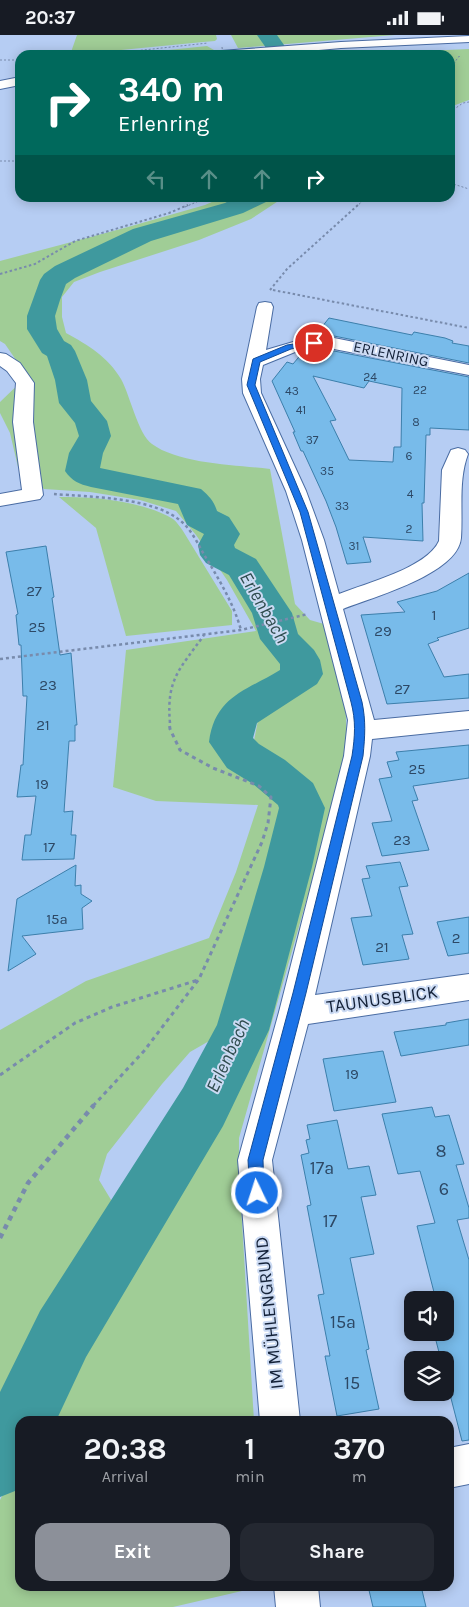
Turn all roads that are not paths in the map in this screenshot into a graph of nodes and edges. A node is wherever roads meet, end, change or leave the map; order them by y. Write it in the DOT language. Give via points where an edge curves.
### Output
graph roads {
  1 [pos="469,39"];
  2 [pos="469,45"];
  3 [pos="315,50"];
  4 [pos="339,50"];
  5 [pos="15,82"];
  6 [pos="0,85"];
  7 [pos="15,89"];
  8 [pos="0,91"];
  9 [pos="268,298"];
  10 [pos="0,358"];
  11 [pos="256,361"];
  12 [pos="469,370"];
  13 [pos="458,454"];
  14 [pos="0,500"];
  15 [pos="319,609"];
  16 [pos="469,720"];
  17 [pos="361,731"];
  18 [pos="469,987"];
  19 [pos="295,1012"];
  20 [pos="280,1416"];
  21 [pos="469,1464"];
  22 [pos="454,1468"];
  23 [pos="296,1591"];
  24 [pos="298,1607"];
  1 -- 3 [label="main road"];
  2 -- 4 [label="main road"];
  5 -- 6 [label="main road"];
  7 -- 8 [label="main road"];
  9 -- 11 [label="main road, IM MÜHLENGRUND"];
  10 -- 14 [label="main road" via="14,367 25,383 23,422 33,495"];
  11 -- 12 [label="main road, ERLENRING" via="289,347 325,343"];
  11 -- 15 [label="main road, IM MÜHLENGRUND" via="251,379 252,393 301,505"];
  13 -- 15 [label="main road" via="452,471 450,541 444,554 424,569"];
  15 -- 17 [label="main road, IM MÜHLENGRUND" via="361,720"];
  16 -- 17 [label="main road"];
  17 -- 19 [label="main road, IM MÜHLENGRUND"];
  18 -- 19 [label="main road, TAUNUSBLICK"];
  19 -- 20 [label="main road, IM MÜHLENGRUND" via="255,1160"];
  21 -- 22 [label="main road"];
  23 -- 24 [label="main road"];
}
